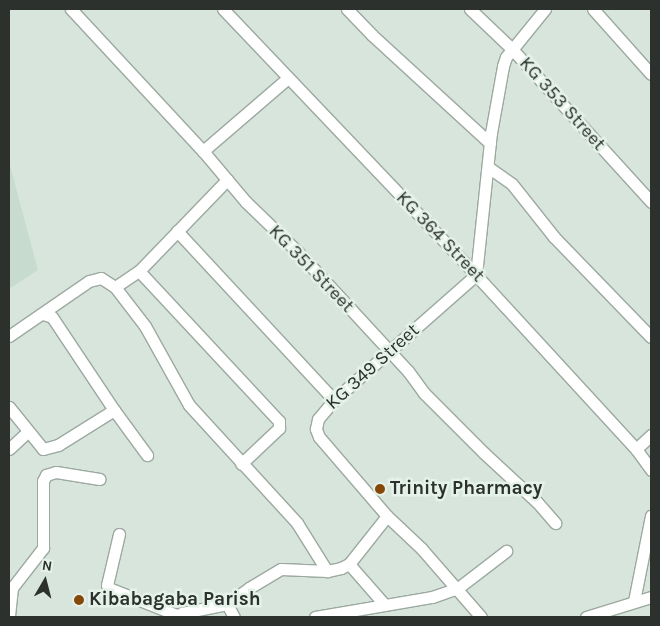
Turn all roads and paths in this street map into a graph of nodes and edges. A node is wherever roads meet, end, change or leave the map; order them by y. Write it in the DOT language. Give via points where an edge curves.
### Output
graph roads {
  1 [pos="71,9"];
  2 [pos="223,9"];
  3 [pos="347,9"];
  4 [pos="470,9"];
  5 [pos="545,9"];
  6 [pos="593,9"];
  7 [pos="512,49"];
  8 [pos="651,74"];
  9 [pos="288,78"];
  10 [pos="490,144"];
  11 [pos="203,151"];
  12 [pos="488,167"];
  13 [pos="227,180"];
  14 [pos="651,202"];
  15 [pos="177,231"];
  16 [pos="139,271"];
  17 [pos="476,274"];
  18 [pos="115,287"];
  19 [pos="43,314"];
  20 [pos="9,336"];
  21 [pos="651,337"];
  22 [pos="390,352"];
  23 [pos="334,400"];
  24 [pos="9,407"];
  25 [pos="114,410"];
  26 [pos="27,432"];
  27 [pos="651,435"];
  28 [pos="9,449"];
  29 [pos="636,449"];
  30 [pos="147,455"];
  31 [pos="241,464"];
  32 [pos="651,470"];
  33 [pos="99,479"];
  34 [pos="387,516"];
  35 [pos="651,516"];
  36 [pos="555,523"];
  37 [pos="120,534"];
  38 [pos="506,552"];
  39 [pos="349,564"];
  40 [pos="327,571"];
  41 [pos="458,588"];
  42 [pos="651,597"];
  43 [pos="634,601"];
  44 [pos="227,604"];
  45 [pos="384,604"];
  46 [pos="9,616"];
  47 [pos="175,616"];
  48 [pos="234,617"];
  49 [pos="315,617"];
  50 [pos="481,617"];
  51 [pos="586,617"];
  1 -- 11 [label="street, KG 351 Street"];
  2 -- 9 [label="street, KG 364 Street"];
  3 -- 10 [label="street"];
  4 -- 7 [label="street, KG 353 Street"];
  5 -- 7 [label="street"];
  6 -- 8 [label="street"];
  7 -- 10 [label="street" via="503,66"];
  7 -- 14 [label="street, KG 353 Street"];
  9 -- 11 [label="street"];
  9 -- 17 [label="street, KG 364 Street"];
  10 -- 12 [label="street"];
  11 -- 13 [label="street, KG 351 Street"];
  12 -- 17 [label="street"];
  12 -- 21 [label="street" via="512,184 560,244"];
  13 -- 15 [label="street"];
  13 -- 22 [label="street, KG 351 Street"];
  15 -- 16 [label="street"];
  15 -- 23 [label="street"];
  16 -- 18 [label="street"];
  16 -- 31 [label="street" via="279,421 279,428"];
  17 -- 22 [label="street, KG 349 Street"];
  17 -- 29 [label="street, KG 364 Street"];
  18 -- 19 [label="street" via="101,278 90,281"];
  18 -- 31 [label="street" via="145,326 189,405"];
  19 -- 20 [label="street"];
  19 -- 25 [label="street" via="52,317"];
  22 -- 23 [label="street, KG 349 Street"];
  22 -- 36 [label="street, KG 351 Street" via="415,378 424,393"];
  23 -- 34 [label="street, KG 349 Street" via="318,420 316,429 319,437"];
  24 -- 26 [label="street"];
  25 -- 26 [label="street" via="50,449 40,448"];
  25 -- 30 [label="street"];
  26 -- 28 [label="street"];
  27 -- 29 [label="street"];
  29 -- 32 [label="street, KG 364 Street"];
  31 -- 40 [label="street" via="297,523"];
  33 -- 46 [label="street" via="56,472 46,475 43,481 43,548 12,588"];
  34 -- 39 [label="street"];
  34 -- 41 [label="street, KG 349 Street"];
  35 -- 43 [label="street"];
  37 -- 47 [label="street" via="107,585 109,588"];
  38 -- 41 [label="street"];
  39 -- 40 [label="street"];
  39 -- 45 [label="street"];
  40 -- 44 [label="street" via="281,569"];
  41 -- 45 [label="street" via="432,597"];
  41 -- 50 [label="street, KG 349 Street"];
  42 -- 43 [label="street"];
  43 -- 51 [label="street"];
  44 -- 47 [label="street"];
  44 -- 48 [label="street"];
  45 -- 49 [label="street"];
}
